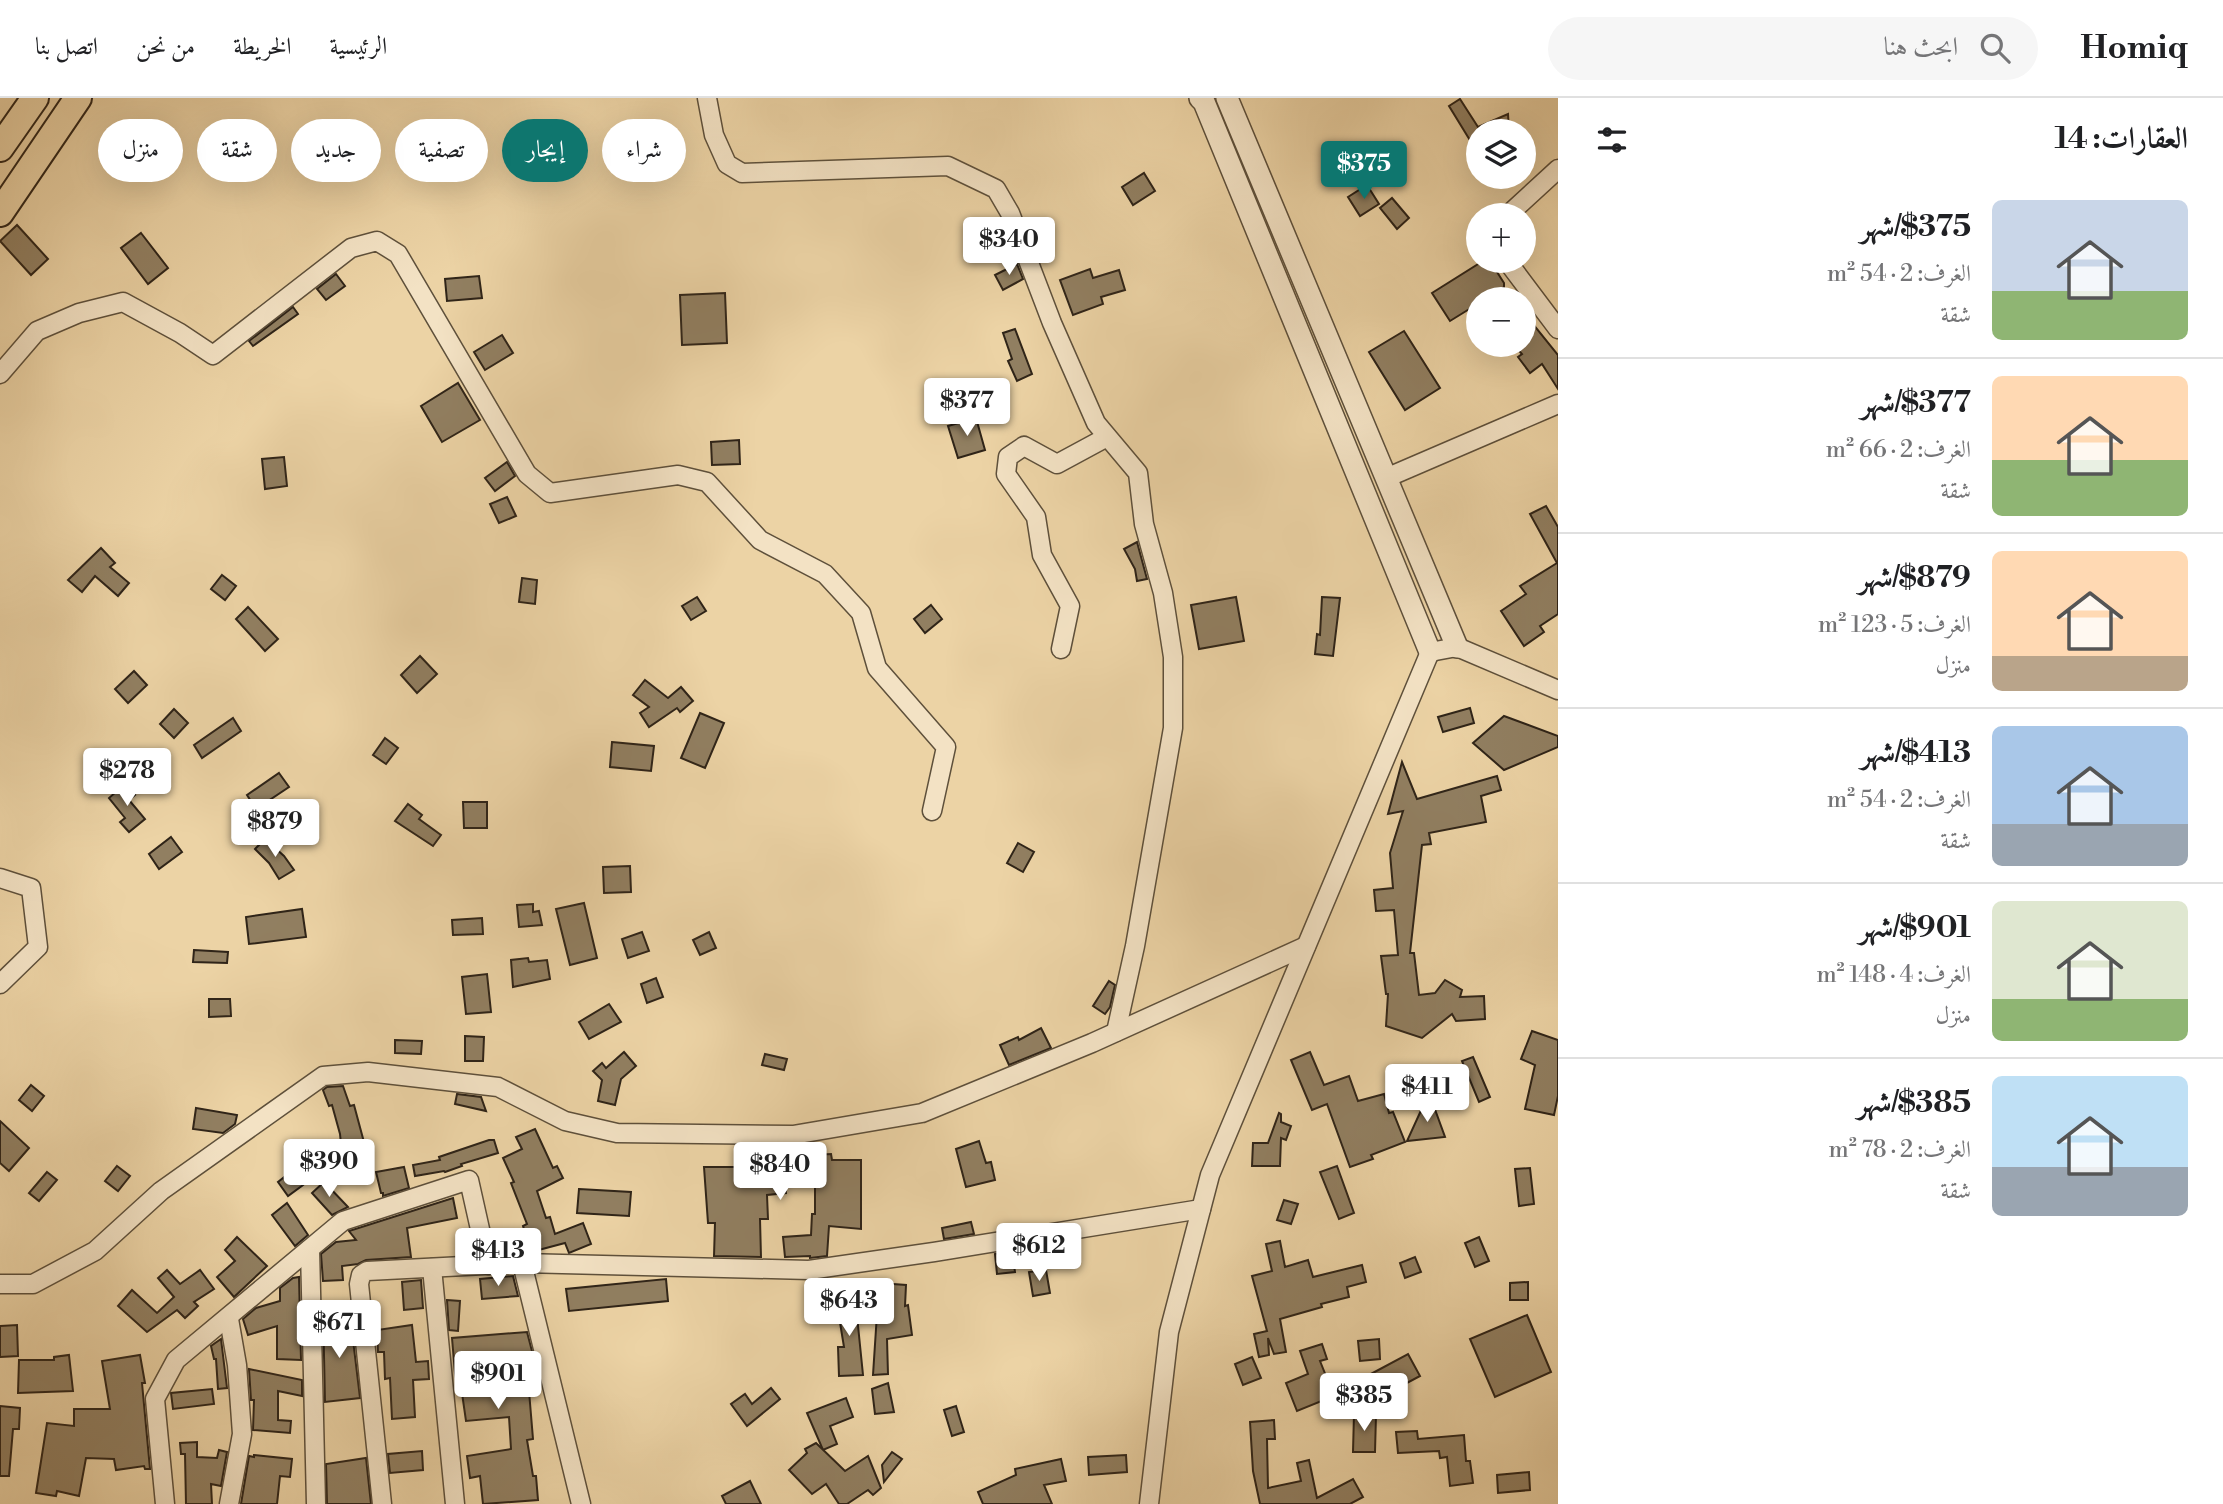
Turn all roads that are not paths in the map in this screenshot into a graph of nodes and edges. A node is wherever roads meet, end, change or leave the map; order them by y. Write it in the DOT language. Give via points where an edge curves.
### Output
graph roads {
  1 [pos="35,98"];
  2 [pos="78,98"];
  3 [pos="707,98"];
  4 [pos="1200,98"];
  5 [pos="1227,98"];
  6 [pos="0,148"];
  7 [pos="1558,169"];
  8 [pos="1521,203"];
  9 [pos="0,213"];
  10 [pos="1516,273"];
  11 [pos="1558,329"];
  12 [pos="0,374"];
  13 [pos="1558,404"];
  14 [pos="1107,436"];
  15 [pos="1386,478"];
  16 [pos="1457,647"];
  17 [pos="1061,649"];
  18 [pos="1430,652"];
  19 [pos="1558,690"];
  20 [pos="932,811"];
  21 [pos="0,878"];
  22 [pos="1306,946"];
  23 [pos="0,984"];
  24 [pos="1116,1032"];
  25 [pos="1201,1209"];
  26 [pos="310,1250"];
  27 [pos="522,1263"];
  28 [pos="488,1265"];
  29 [pos="432,1268"];
  30 [pos="0,1284"];
  31 [pos="229,1319"];
  32 [pos="165,1504"];
  33 [pos="229,1504"];
  34 [pos="316,1504"];
  35 [pos="382,1504"];
  36 [pos="455,1504"];
  37 [pos="581,1504"];
  38 [pos="1149,1504"];
  1 -- 6 [label="main road"];
  2 -- 9 [label="main road"];
  3 -- 14 [label="street" via="714,135 727,164 742,173 948,166 996,189 1096,423"];
  4 -- 18 [label="street"];
  5 -- 15 [label="street"];
  7 -- 8 [label="street"];
  10 -- 11 [label="street"];
  12 -- 20 [label="street" via="37,331 79,313 123,302 213,355 351,248 377,241 398,254 527,474 550,493 678,475 707,482 760,540 825,574 861,613 877,668 946,747"];
  13 -- 15 [label="street"];
  14 -- 17 [label="street" via="1057,464 1024,446 1008,457 1006,474 1036,517 1042,555 1070,606"];
  14 -- 24 [label="street" via="1138,473 1144,524 1163,593 1172,657 1174,728"];
  15 -- 16 [label="street"];
  16 -- 18 [label="street"];
  16 -- 19 [label="street"];
  18 -- 22 [label="street"];
  21 -- 23 [label="street" via="31,888 38,947"];
  22 -- 24 [label="street"];
  22 -- 25 [label="street" via="1210,1175"];
  24 -- 30 [label="street" via="922,1113 793,1135 617,1133 565,1121 498,1087 368,1072 323,1076 161,1192 95,1251 33,1284"];
  25 -- 27 [label="street" via="809,1270"];
  25 -- 38 [label="street" via="1168,1332"];
  26 -- 28 [label="street" via="343,1221 469,1180"];
  26 -- 31 [label="street"];
  26 -- 34 [label="street"];
  27 -- 28 [label="street"];
  27 -- 37 [label="street"];
  28 -- 29 [label="street"];
  29 -- 35 [label="street" via="360,1275"];
  29 -- 36 [label="street"];
  31 -- 32 [label="street" via="176,1360 155,1399"];
  31 -- 33 [label="street" via="242,1434"];
}
